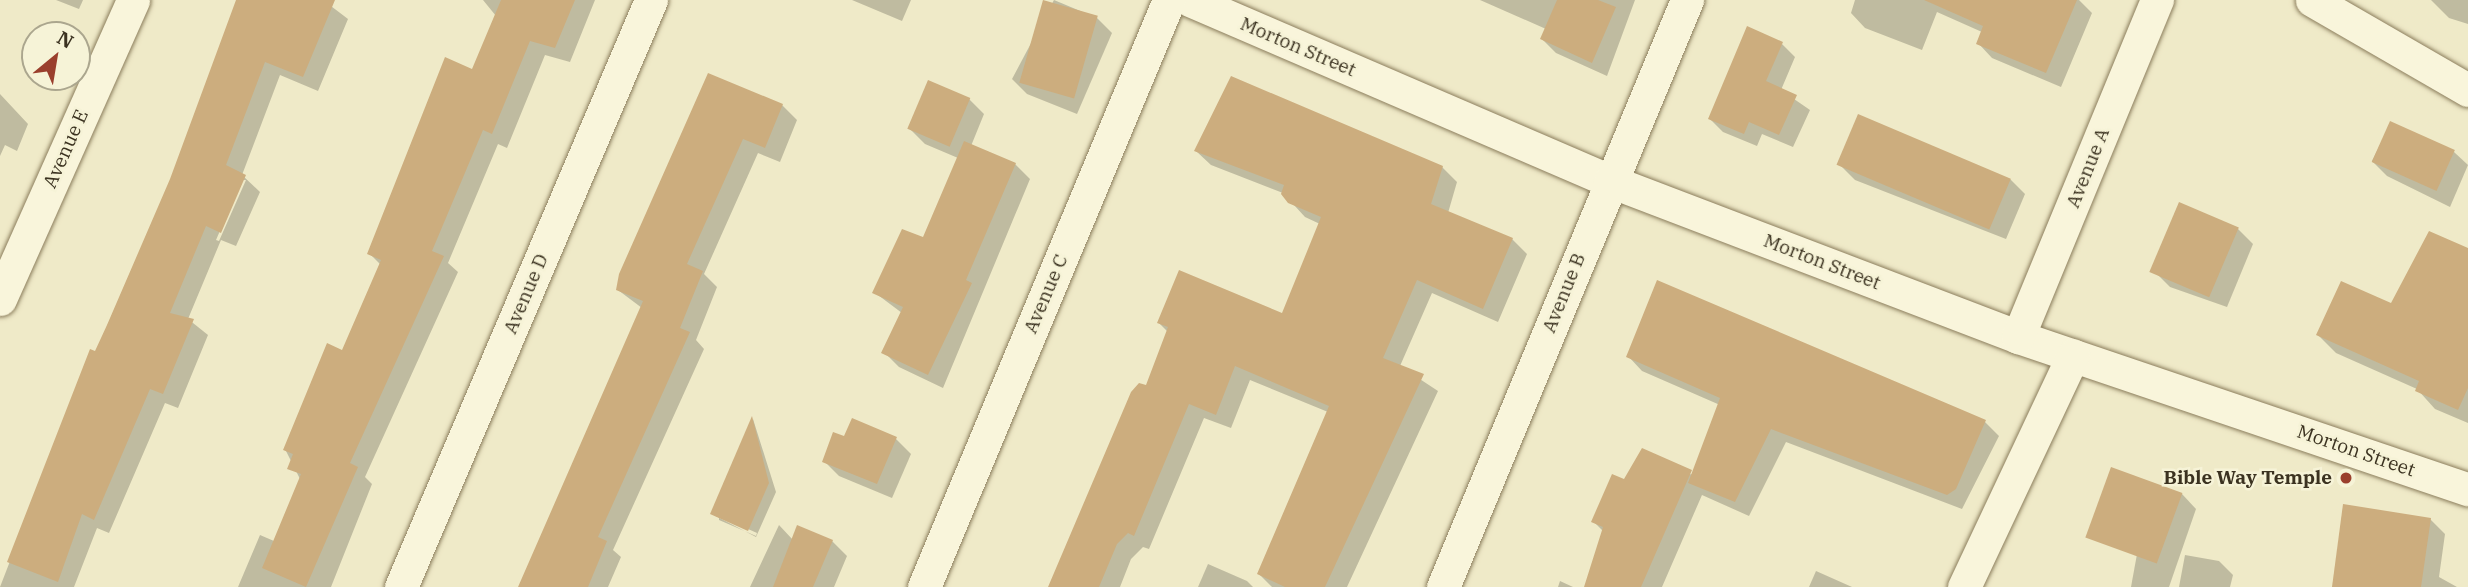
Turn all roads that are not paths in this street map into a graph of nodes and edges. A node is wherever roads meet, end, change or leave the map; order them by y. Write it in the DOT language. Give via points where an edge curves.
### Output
graph roads {
  1 [pos="133,0"];
  2 [pos="651,0"];
  3 [pos="1169,0"];
  4 [pos="1189,0"];
  5 [pos="1687,0"];
  6 [pos="2157,0"];
  7 [pos="2312,0"];
  8 [pos="2468,90"];
  9 [pos="1611,181"];
  10 [pos="0,299"];
  11 [pos="2018,337"];
  12 [pos="2073,355"];
  13 [pos="2468,489"];
  14 [pos="401,587"];
  15 [pos="924,587"];
  16 [pos="1443,587"];
  17 [pos="1964,587"];
  1 -- 10 [label="street, Avenue E"];
  2 -- 14 [label="street, Avenue D"];
  3 -- 15 [label="street, Avenue C"];
  4 -- 9 [label="street, Morton Street"];
  5 -- 9 [label="street, Avenue B"];
  6 -- 11 [label="street, Avenue A"];
  7 -- 8 [label="street"];
  9 -- 11 [label="street, Morton Street"];
  9 -- 16 [label="street, Avenue B"];
  11 -- 12 [label="street, Morton Street"];
  12 -- 13 [label="street, Morton Street"];
  12 -- 17 [label="street"];
}
